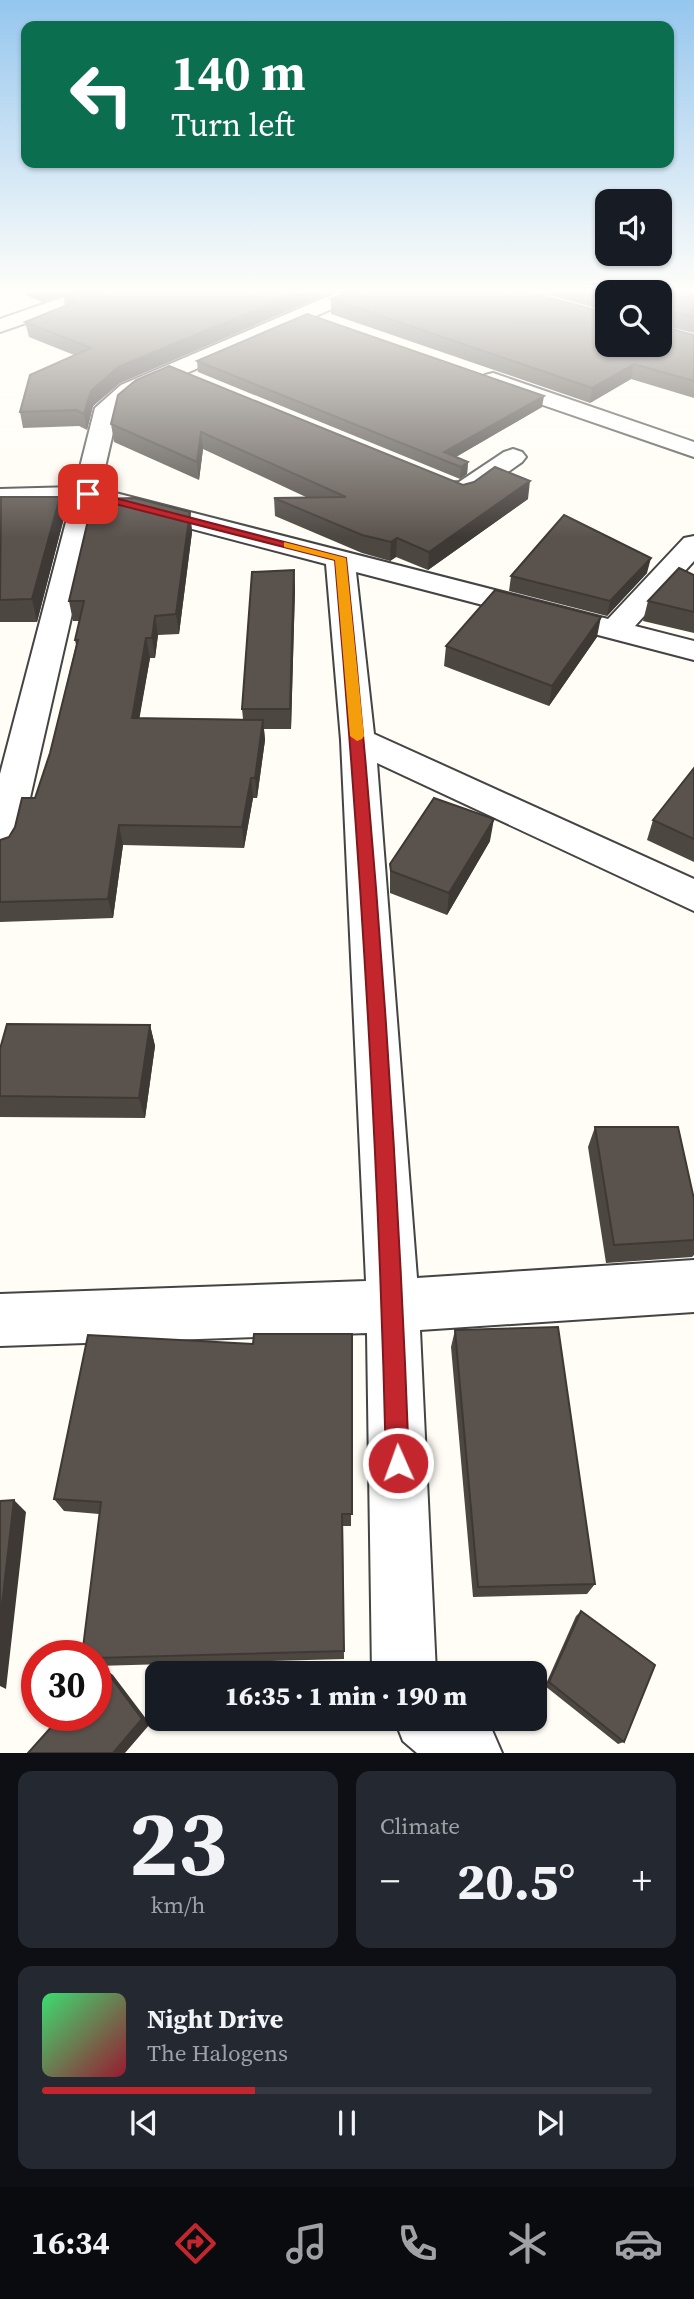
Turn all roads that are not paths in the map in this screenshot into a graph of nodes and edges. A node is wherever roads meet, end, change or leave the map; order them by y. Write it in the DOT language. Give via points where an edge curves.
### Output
graph roads {
  1 [pos="189,375"];
  2 [pos="478,375"];
  3 [pos="694,450"];
  4 [pos="513,457"];
  5 [pos="437,482"];
  6 [pos="88,494"];
  7 [pos="0,497"];
  8 [pos="694,544"];
  9 [pos="340,558"];
  10 [pos="615,630"];
  11 [pos="694,651"];
  12 [pos="358,740"];
  13 [pos="0,846"];
  14 [pos="694,896"];
  15 [pos="694,1286"];
  16 [pos="393,1306"];
  17 [pos="0,1320"];
  18 [pos="404,1661"];
  19 [pos="442,1731"];
  20 [pos="469,1753"];
  1 -- 6 [label="street" via="129,390 107,408"];
  2 -- 3 [label="street"];
  4 -- 5 [label="street" via="462,492"];
  6 -- 7 [label="street"];
  6 -- 9 [label="street"];
  6 -- 13 [label="street"];
  8 -- 10 [label="street"];
  9 -- 10 [label="street"];
  9 -- 12 [label="street"];
  10 -- 11 [label="street"];
  12 -- 14 [label="street"];
  12 -- 16 [label="street"];
  15 -- 16 [label="street"];
  16 -- 17 [label="street"];
  16 -- 18 [label="street"];
  19 -- 20 [label="street"];
}
